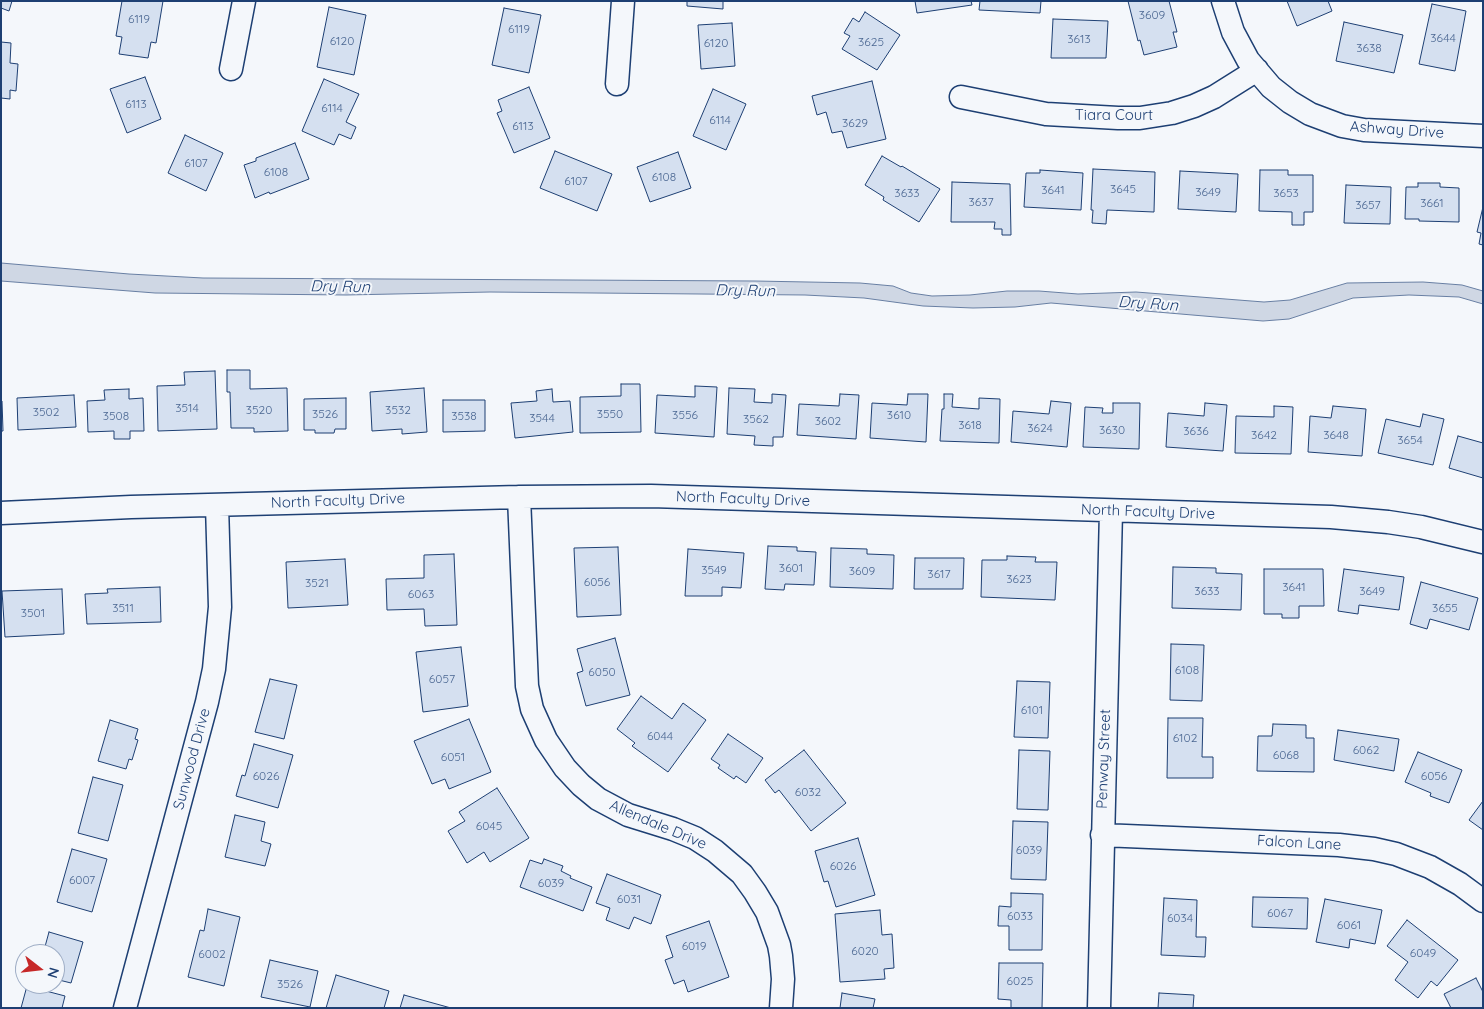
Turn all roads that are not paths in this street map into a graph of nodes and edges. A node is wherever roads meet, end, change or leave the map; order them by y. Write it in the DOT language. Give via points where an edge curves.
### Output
graph roads {
  1 [pos="244,1"];
  2 [pos="623,1"];
  3 [pos="1223,1"];
  4 [pos="231,69"];
  5 [pos="1257,70"];
  6 [pos="617,84"];
  7 [pos="961,97"];
  8 [pos="1483,136"];
  9 [pos="519,497"];
  10 [pos="217,505"];
  11 [pos="1111,511"];
  12 [pos="1,513"];
  13 [pos="1483,542"];
  14 [pos="1102,835"];
  15 [pos="1483,901"];
  16 [pos="125,1008"];
  17 [pos="781,1008"];
  18 [pos="1099,1008"];
  1 -- 4 [label="street"];
  2 -- 6 [label="street"];
  3 -- 5 [label="street, Ashway Drive" via="1236,39"];
  5 -- 7 [label="street, Tiara Court" via="1194,106 1140,118 1046,114"];
  5 -- 8 [label="street, Ashway Drive" via="1271,87 1300,108 1342,126 1375,131"];
  9 -- 10 [label="street, North Faculty Drive"];
  9 -- 11 [label="street, North Faculty Drive" via="651,496"];
  9 -- 17 [label="street, Allendale Drive" via="527,686 532,709 546,740 565,768 598,799 628,815 695,838 742,874 767,912 779,945"];
  10 -- 12 [label="street, North Faculty Drive"];
  10 -- 16 [label="street, Sunwood Drive" via="220,607 214,669"];
  11 -- 13 [label="street, North Faculty Drive" via="1354,518 1421,527"];
  11 -- 14 [label="street, Penway Street"];
  14 -- 15 [label="street, Falcon Lane" via="1374,849 1430,867"];
  14 -- 18 [label="street, Penway Street"];
}
